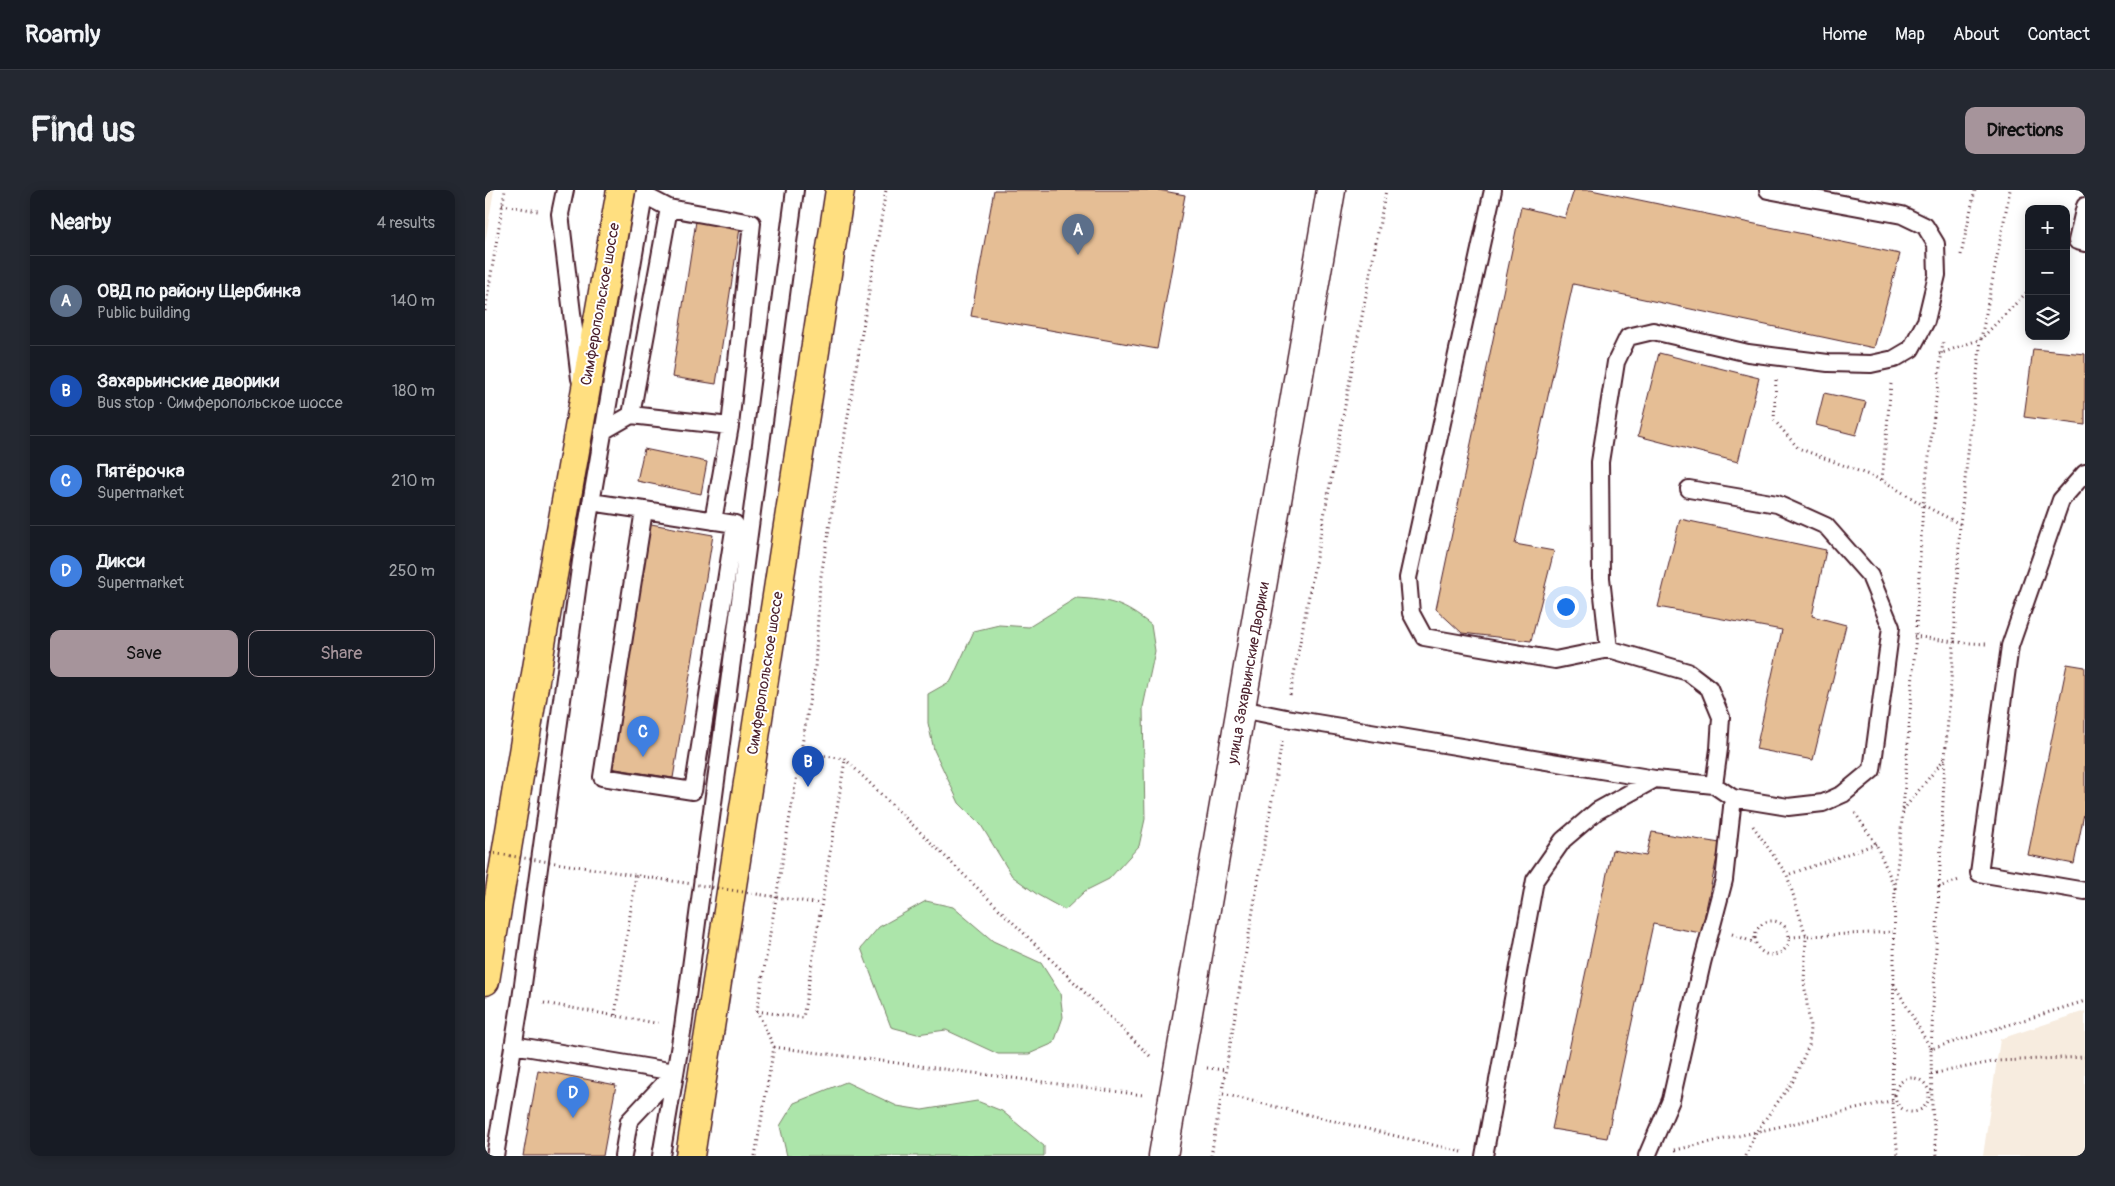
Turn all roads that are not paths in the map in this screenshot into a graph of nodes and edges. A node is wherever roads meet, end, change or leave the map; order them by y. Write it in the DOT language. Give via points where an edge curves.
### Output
graph roads {
  1 [pos="565,190"];
  2 [pos="795,190"];
  3 [pos="840,190"];
  4 [pos="1331,190"];
  5 [pos="1493,190"];
  6 [pos="1768,190"];
  7 [pos="636,192"];
  8 [pos="2085,206"];
  9 [pos="669,208"];
  10 [pos="2085,243"];
  11 [pos="583,404"];
  12 [pos="631,415"];
  13 [pos="730,426"];
  14 [pos="603,431"];
  15 [pos="2085,473"];
  16 [pos="1689,489"];
  17 [pos="591,502"];
  18 [pos="644,510"];
  19 [pos="713,521"];
  20 [pos="1609,649"];
  21 [pos="1241,709"];
  22 [pos="1655,779"];
  23 [pos="1714,785"];
  24 [pos="1733,798"];
  25 [pos="2085,891"];
  26 [pos="485,981"];
  27 [pos="513,1045"];
  28 [pos="675,1072"];
  29 [pos="1476,1155"];
  30 [pos="495,1156"];
  31 [pos="623,1156"];
  32 [pos="661,1156"];
  33 [pos="690,1156"];
  34 [pos="1163,1156"];
  35 [pos="1647,1156"];
  1 -- 11 [label="lane" via="560,214"];
  2 -- 28 [label="lane"];
  3 -- 33 [label="main road, Симферопольское шоссе"];
  4 -- 21 [label="street, улица Захарьинские Дворики"];
  5 -- 20 [label="lane" via="1409,578 1411,613 1424,637 1555,660"];
  6 -- 20 [label="lane" via="1901,215 1925,226 1936,244 1937,275 1926,321 1911,349 1871,364 1827,363 1748,353 1653,331 1628,336 1616,362 1600,462 1601,578"];
  7 -- 9 [label="lane"];
  7 -- 11 [label="main road, Симферопольское шоссе"];
  7 -- 14 [label="lane"];
  8 -- 10 [label="lane" via="2077,241"];
  9 -- 12 [label="lane"];
  9 -- 13 [label="lane" via="752,223"];
  11 -- 26 [label="main road, Симферопольское шоссе"];
  12 -- 13 [label="lane"];
  12 -- 14 [label="lane"];
  13 -- 19 [label="lane"];
  14 -- 17 [label="lane"];
  15 -- 25 [label="lane" via="2061,500 2010,646 1979,873"];
  16 -- 24 [label="lane" via="1777,504 1826,526 1870,576 1891,627 1872,770 1843,794 1823,803 1788,807"];
  17 -- 18 [label="lane"];
  17 -- 27 [label="lane"];
  18 -- 19 [label="lane"];
  18 -- 19 [label="lane" via="602,777 693,791 735,524"];
  20 -- 23 [label="lane" via="1688,672 1709,688 1721,717"];
  21 -- 22 [label="lane"];
  21 -- 34 [label="street, улица Захарьинские Дворики"];
  22 -- 23 [label="lane"];
  22 -- 29 [label="lane" via="1597,811 1563,840 1535,880"];
  23 -- 24 [label="lane"];
  24 -- 35 [label="lane" via="1724,880 1671,1100"];
  27 -- 28 [label="lane"];
  27 -- 30 [label="lane"];
  28 -- 31 [label="lane" via="629,1121"];
  28 -- 32 [label="lane"];
}
